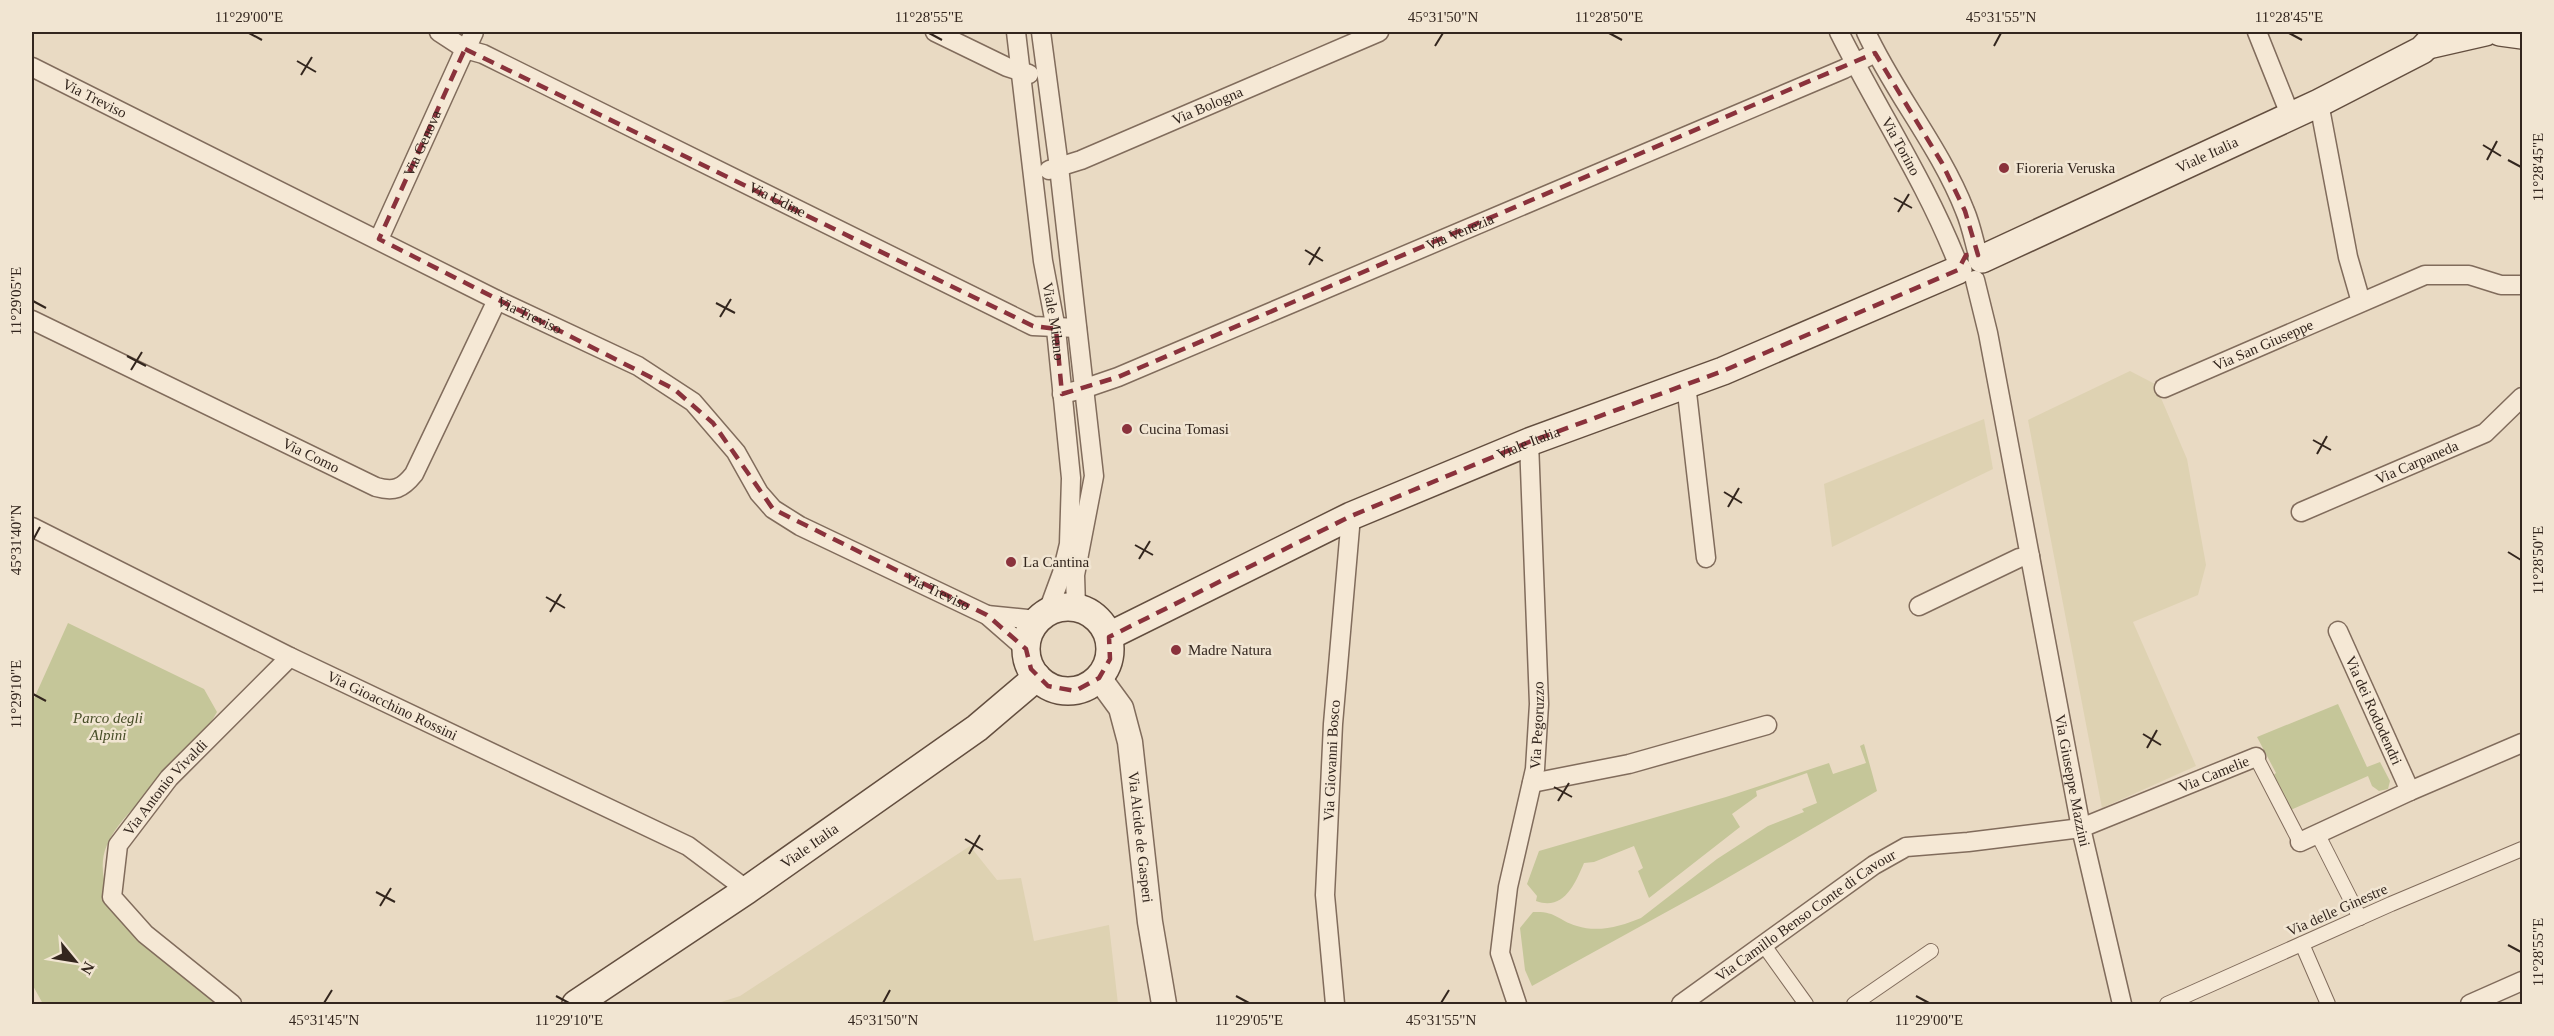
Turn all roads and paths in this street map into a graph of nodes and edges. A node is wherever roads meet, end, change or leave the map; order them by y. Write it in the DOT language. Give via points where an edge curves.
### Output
graph roads {
  1 [pos="439,32"];
  2 [pos="935,32"];
  3 [pos="1016,32"];
  4 [pos="1041,32"];
  5 [pos="1379,32"];
  6 [pos="1839,32"];
  7 [pos="1866,32"];
  8 [pos="2258,32"];
  9 [pos="2485,32"];
  10 [pos="2434,38"];
  11 [pos="473,44"];
  12 [pos="1875,52"];
  13 [pos="1855,63"];
  14 [pos="32,67"];
  15 [pos="1020,71"];
  16 [pos="1047,79"];
  17 [pos="2319,103"];
  18 [pos="2291,117"];
  19 [pos="1059,167"];
  20 [pos="1034,175"];
  21 [pos="379,239"];
  22 [pos="1970,266"];
  23 [pos="2523,285"];
  24 [pos="497,300"];
  25 [pos="2361,302"];
  26 [pos="32,320"];
  27 [pos="1056,328"];
  28 [pos="1077,328"];
  29 [pos="1686,384"];
  30 [pos="2164,388"];
  31 [pos="1083,390"];
  32 [pos="1062,394"];
  33 [pos="2523,397"];
  34 [pos="1528,442"];
  35 [pos="2301,512"];
  36 [pos="1352,516"];
  37 [pos="32,527"];
  38 [pos="2030,556"];
  39 [pos="1706,558"];
  40 [pos="1919,606"];
  41 [pos="1076,607"];
  42 [pos="987,615"];
  43 [pos="1043,616"];
  44 [pos="2338,631"];
  45 [pos="1109,636"];
  46 [pos="1026,649"];
  47 [pos="290,657"];
  48 [pos="1037,677"];
  49 [pos="1099,678"];
  50 [pos="1767,725"];
  51 [pos="2523,743"];
  52 [pos="2256,757"];
  53 [pos="1532,783"];
  54 [pos="2410,791"];
  55 [pos="2081,828"];
  56 [pos="2318,833"];
  57 [pos="2300,842"];
  58 [pos="2523,849"];
  59 [pos="747,890"];
  60 [pos="2360,918"];
  61 [pos="1763,944"];
  62 [pos="2302,944"];
  63 [pos="1931,951"];
  64 [pos="2523,981"];
  65 [pos="232,1005"];
  66 [pos="576,1005"];
  67 [pos="1164,1005"];
  68 [pos="1335,1005"];
  69 [pos="1516,1005"];
  70 [pos="1681,1005"];
  71 [pos="1806,1005"];
  72 [pos="1854,1005"];
  73 [pos="2121,1005"];
  74 [pos="2167,1005"];
  75 [pos="2328,1005"];
  76 [pos="2470,1005"];
  1 -- 11 [label="street, Via Udine"];
  2 -- 15 [label="street"];
  3 -- 15 [label="street, Viale Milano"];
  4 -- 16 [label="street, Viale Milano"];
  5 -- 19 [label="street, Via Bologna"];
  6 -- 13 [label="street, Via Torino"];
  7 -- 12 [label="street, Via Torino"];
  8 -- 18 [label="street"];
  9 -- 10 [label="main road, Viale Italia"];
  10 -- 17 [label="main road, Viale Italia"];
  11 -- 21 [label="street, Via Genova"];
  11 -- 27 [label="street, Via Udine" via="1026,322"];
  12 -- 13 [label="street, Via Venezia"];
  12 -- 22 [label="street, Via Torino" via="1965,211"];
  13 -- 22 [label="street, Via Torino" via="1941,222"];
  13 -- 31 [label="street, Via Venezia"];
  14 -- 21 [label="street, Via Treviso"];
  15 -- 16 [label="street"];
  15 -- 20 [label="street, Viale Milano"];
  16 -- 19 [label="street, Viale Milano"];
  17 -- 18 [label="main road, Viale Italia"];
  17 -- 25 [label="street" via="2348,257"];
  18 -- 22 [label="main road, Viale Italia"];
  19 -- 20 [label="street, Via Bologna"];
  19 -- 28 [label="street, Viale Milano"];
  20 -- 27 [label="street, Viale Milano" via="1043,261"];
  21 -- 24 [label="street, Via Treviso"];
  22 -- 29 [label="main road, Viale Italia"];
  22 -- 38 [label="street, Via Giuseppe Mazzini" via="1988,333"];
  23 -- 25 [label="street, Via San Giuseppe" via="2501,285 2469,275 2425,275"];
  24 -- 26 [label="street, Via Como" via="414,474 406,485 390,491"];
  24 -- 42 [label="street, Via Treviso" via="638,366 693,402 736,452 759,493 773,509 800,526"];
  25 -- 30 [label="street, Via San Giuseppe"];
  27 -- 28 [label="street, Via Udine"];
  27 -- 32 [label="street, Viale Milano"];
  28 -- 31 [label="street, Viale Milano"];
  29 -- 34 [label="main road, Viale Italia"];
  29 -- 39 [label="street"];
  31 -- 32 [label="street, Via Venezia"];
  31 -- 41 [label="street, Viale Milano" via="1094,476 1075,575"];
  32 -- 43 [label="street, Viale Milano" via="1071,478 1069,543 1062,573"];
  33 -- 35 [label="street, Via Carpaneda" via="2485,433"];
  34 -- 36 [label="main road, Viale Italia"];
  34 -- 53 [label="street, Via Pegoruzzo" via="1539,704"];
  36 -- 45 [label="main road, Viale Italia"];
  36 -- 68 [label="street, Via Giovanni Bosco" via="1333,724 1325,895"];
  37 -- 47 [label="street, Via Gioacchino Rossini"];
  38 -- 40 [label="street"];
  38 -- 55 [label="street, Via Giuseppe Mazzini"];
  41 -- 43 [label="main road" via="1062,607"];
  41 -- 45 [label="main road" via="1096,617"];
  42 -- 43 [label="street, Via Treviso"];
  42 -- 46 [label="street, Via Treviso"];
  43 -- 46 [label="main road" via="1031,628"];
  44 -- 54 [label="street, Via dei Rododendri"];
  45 -- 49 [label="main road" via="1110,658"];
  46 -- 48 [label="main road"];
  47 -- 59 [label="street, Via Gioacchino Rossini" via="688,846"];
  47 -- 65 [label="street, Via Antonio Vivaldi" via="169,778 118,845 112,897 145,934"];
  48 -- 49 [label="main road" via="1048,686 1075,691"];
  48 -- 59 [label="main road, Viale Italia" via="977,728"];
  49 -- 67 [label="street, Via Alcide de Gasperi" via="1121,708 1130,742 1150,922"];
  50 -- 53 [label="street" via="1629,764"];
  51 -- 54 [label="street"];
  52 -- 55 [label="street, Via Camelie"];
  52 -- 57 [label="street, Via Camelie"];
  53 -- 69 [label="street, Via Pegoruzzo" via="1508,887 1500,953"];
  54 -- 56 [label="street"];
  55 -- 61 [label="street, Via Camillo Benso Conte di Cavour" via="1906,848 1874,865"];
  55 -- 73 [label="street, Via Giuseppe Mazzini"];
  56 -- 57 [label="street"];
  56 -- 60 [label="street"];
  58 -- 60 [label="street, Via delle Ginestre"];
  59 -- 66 [label="main road, Viale Italia"];
  60 -- 62 [label="street, Via delle Ginestre"];
  61 -- 70 [label="street, Via Camillo Benso Conte di Cavour"];
  61 -- 71 [label="street"];
  62 -- 74 [label="street, Via delle Ginestre"];
  62 -- 75 [label="street"];
  63 -- 72 [label="street"];
  64 -- 76 [label="street"];
}
